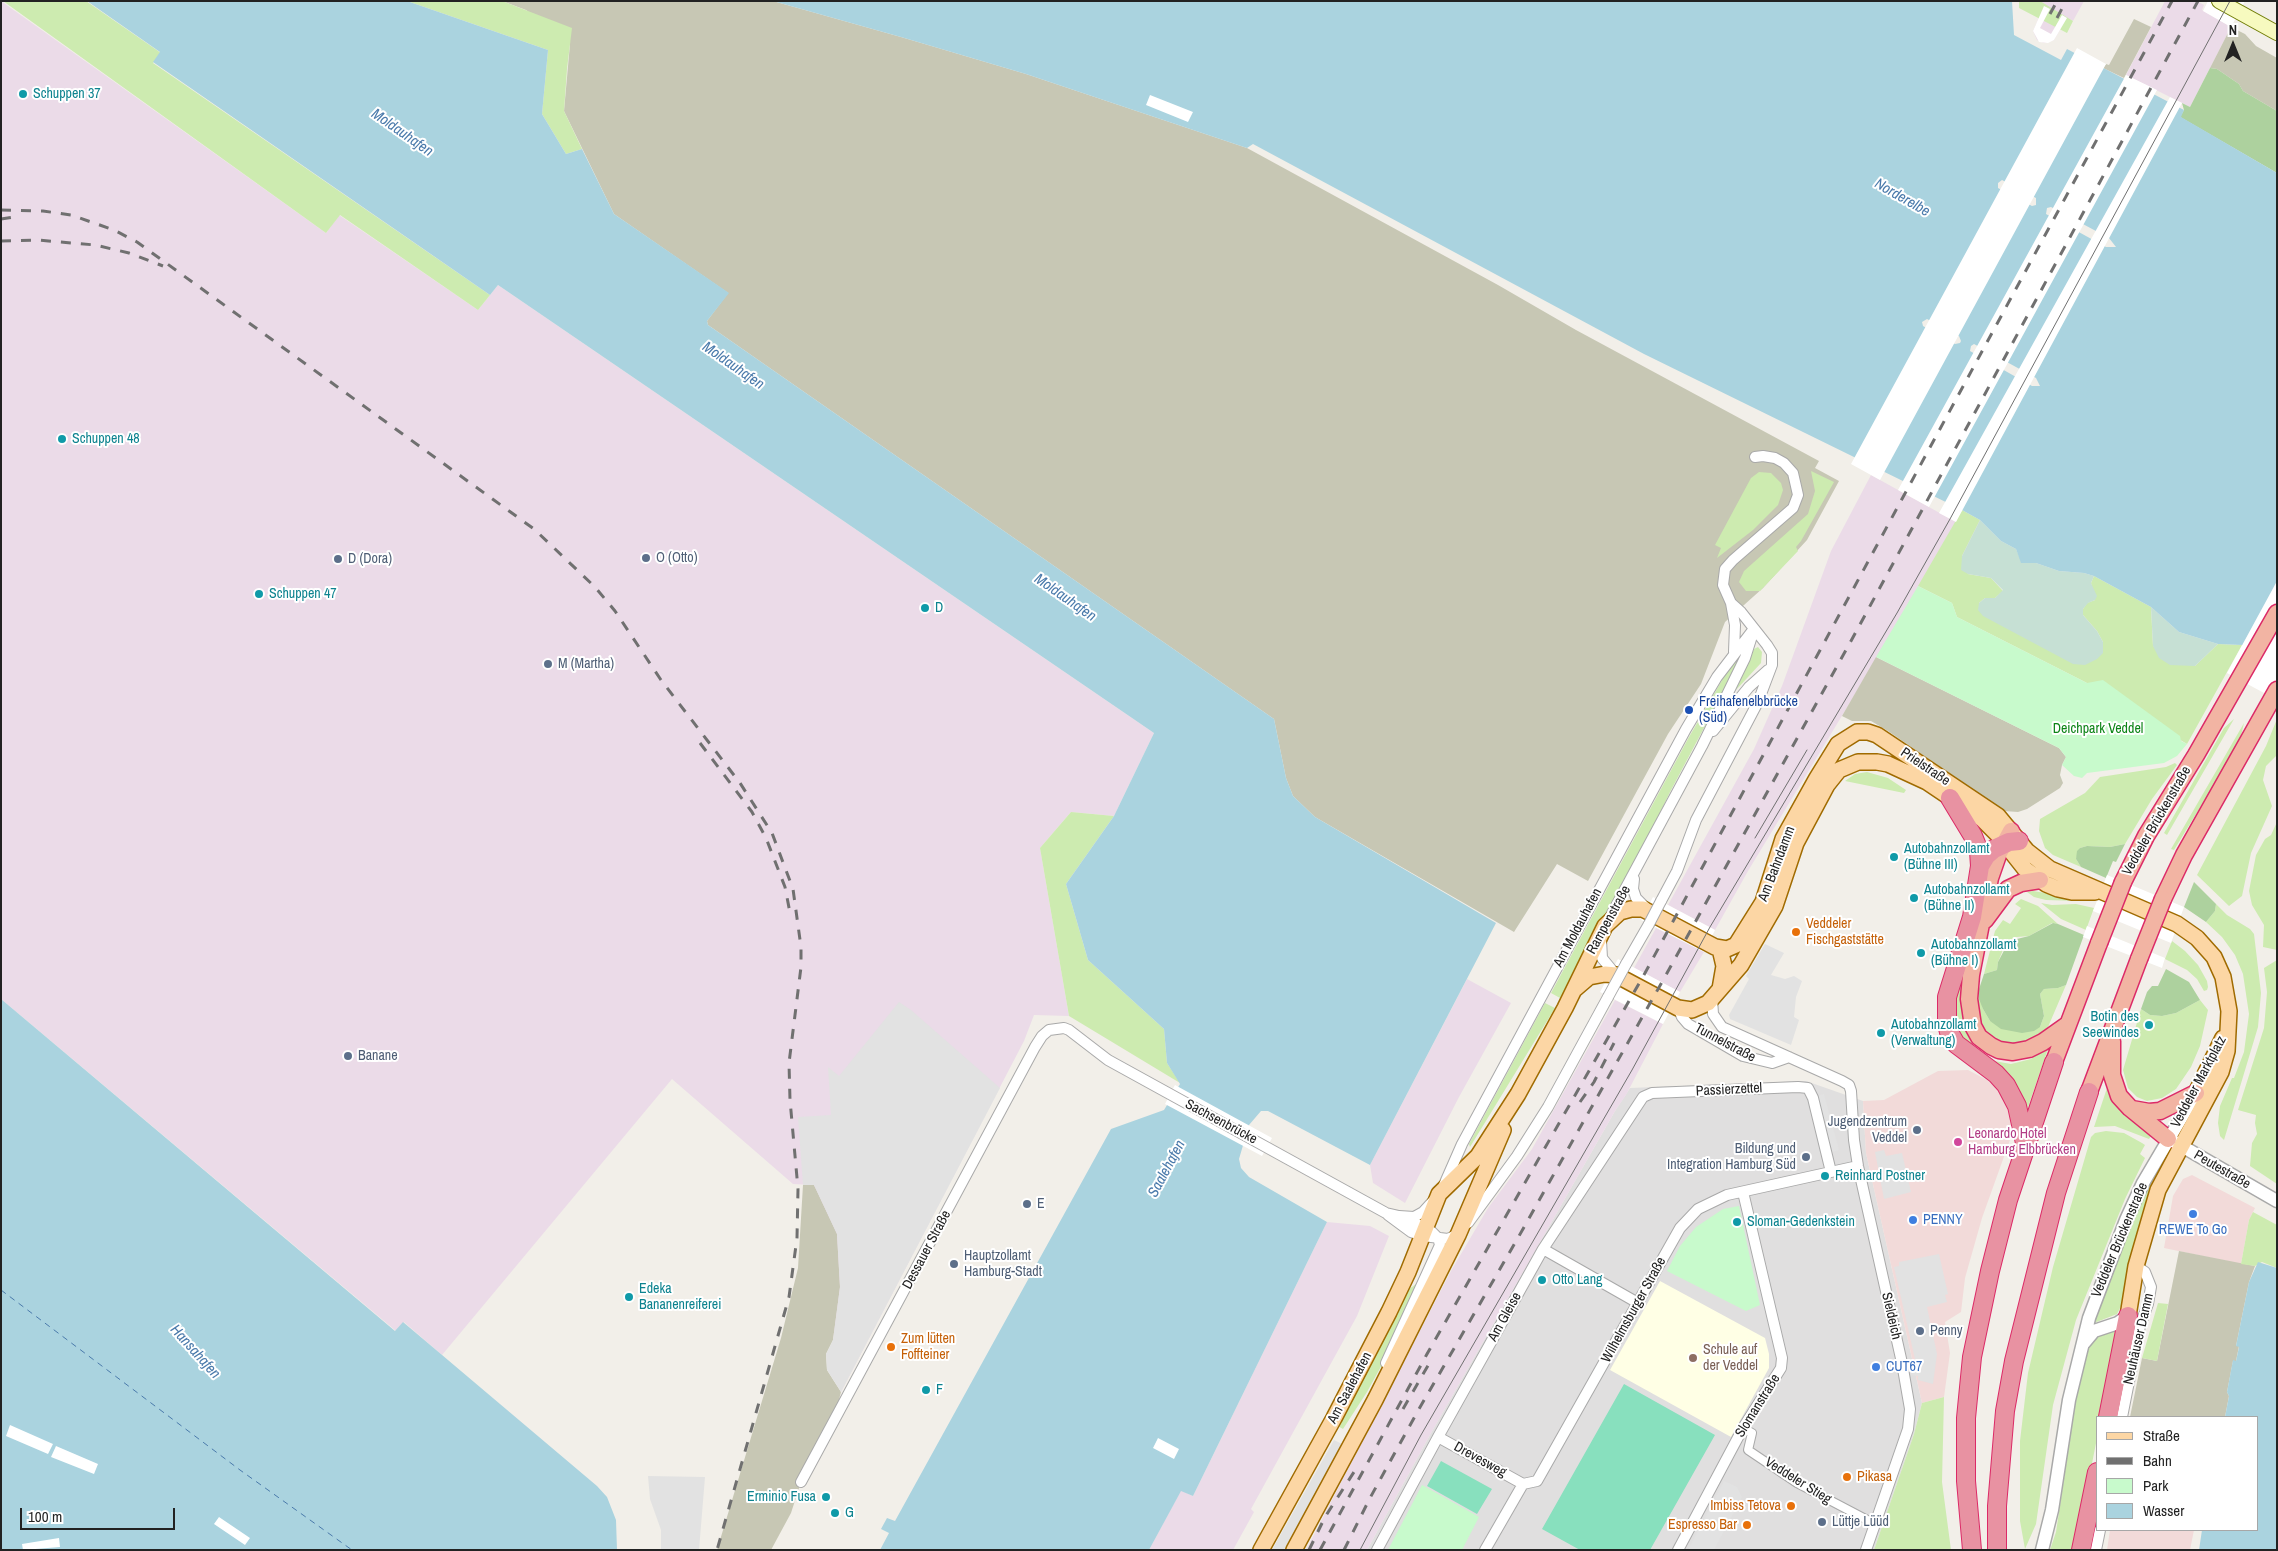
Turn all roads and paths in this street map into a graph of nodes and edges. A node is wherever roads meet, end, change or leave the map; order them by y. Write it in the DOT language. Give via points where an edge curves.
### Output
graph roads {
  1 [pos="2219,1"];
  2 [pos="2277,33"];
  3 [pos="1755,457"];
  4 [pos="1731,602"];
  5 [pos="2277,614"];
  6 [pos="1753,630"];
  7 [pos="1731,658"];
  8 [pos="1772,665"];
  9 [pos="2275,694"];
  10 [pos="1702,746"];
  11 [pos="1834,749"];
  12 [pos="1840,770"];
  13 [pos="1950,798"];
  14 [pos="2011,838"];
  15 [pos="1980,866"];
  16 [pos="1634,875"];
  17 [pos="2040,880"];
  18 [pos="2101,892"];
  19 [pos="1653,912"];
  20 [pos="1605,926"];
  21 [pos="1981,926"];
  22 [pos="1720,949"];
  23 [pos="1621,969"];
  24 [pos="1573,992"];
  25 [pos="1716,995"];
  26 [pos="1678,1008"];
  27 [pos="2067,1025"];
  28 [pos="2229,1026"];
  29 [pos="1060,1028"];
  30 [pos="2112,1029"];
  31 [pos="1789,1057"];
  32 [pos="2054,1062"];
  33 [pos="1842,1081"];
  34 [pos="2089,1092"];
  35 [pos="2196,1093"];
  36 [pos="1518,1094"];
  37 [pos="1646,1094"];
  38 [pos="2130,1108"];
  39 [pos="2175,1143"];
  40 [pos="2025,1146"];
  41 [pos="1858,1166"];
  42 [pos="1831,1172"];
  43 [pos="1743,1192"];
  44 [pos="1439,1194"];
  45 [pos="2277,1201"];
  46 [pos="1386,1213"];
  47 [pos="1403,1217"];
  48 [pos="1424,1232"];
  49 [pos="1458,1235"];
  50 [pos="1439,1239"];
  51 [pos="1543,1249"];
  52 [pos="2136,1266"];
  53 [pos="1638,1303"];
  54 [pos="2128,1316"];
  55 [pos="2083,1345"];
  56 [pos="1375,1400"];
  57 [pos="2108,1416"];
  58 [pos="2122,1416"];
  59 [pos="1743,1428"];
  60 [pos="1438,1436"];
  61 [pos="2001,1470"];
  62 [pos="2096,1477"];
  63 [pos="801,1482"];
  64 [pos="1523,1484"];
  65 [pos="1875,1524"];
  66 [pos="2100,1531"];
  67 [pos="1261,1550"];
  68 [pos="1294,1550"];
  69 [pos="1377,1550"];
  70 [pos="1485,1550"];
  71 [pos="1678,1550"];
  72 [pos="1866,1550"];
  73 [pos="1972,1550"];
  74 [pos="1997,1550"];
  75 [pos="2009,1550"];
  76 [pos="2042,1550"];
  77 [pos="2081,1550"];
  78 [pos="2096,1550"];
  1 -- 2 [label="main road"];
  3 -- 4 [label="street" via="1774,458 1784,463 1793,473 1798,495 1793,508 1725,569 1723,585"];
  4 -- 6 [label="street"];
  4 -- 7 [label="street" via="1736,629 1735,650"];
  5 -- 27 [label="highway, Veddeler Brückenstraße, bridge" via="2146,836 2123,882"];
  6 -- 7 [label="street, Am Moldauhafen"];
  6 -- 8 [label="street" via="1772,653"];
  6 -- 10 [label="street, Rampenstraße" via="1745,658"];
  7 -- 44 [label="street, Am Moldauhafen" via="1686,729 1460,1149"];
  8 -- 10 [label="street, Rampenstraße" via="1745,692"];
  8 -- 19 [label="street" via="1740,740 1696,820 1677,870"];
  9 -- 30 [label="highway, bridge" via="2163,898"];
  10 -- 16 [label="street, Rampenstraße"];
  11 -- 14 [label="main road, Prielstraße" via="1855,733 1873,733 1998,816"];
  11 -- 22 [label="main road, Am Bahndamm" via="1783,839 1764,902 1739,943 1732,948"];
  12 -- 13 [label="main road, Prielstraße" via="1858,762 1882,763 1916,776"];
  12 -- 25 [label="main road, Am Bahndamm" via="1827,785 1798,838 1775,906 1741,965"];
  13 -- 14 [label="main road, Prielstraße"];
  13 -- 15 [label="highway" via="1973,836"];
  14 -- 15 [label="highway" via="1986,856"];
  14 -- 17 [label="main road, Veddeler Marktplatz" via="2024,869"];
  14 -- 18 [label="main road, Veddeler Marktplatz" via="2050,870"];
  14 -- 21 [label="highway" via="1993,868"];
  15 -- 40 [label="highway" via="1970,926 1947,998 1948,1032 1956,1044 2006,1085 2017,1106"];
  16 -- 19 [label="street" via="1634,892 1640,902"];
  16 -- 20 [label="street, Rampenstraße"];
  17 -- 18 [label="main road, Veddeler Marktplatz" via="2072,892"];
  17 -- 21 [label="highway" via="2008,889"];
  18 -- 28 [label="main road, Veddeler Marktplatz" via="2177,924 2197,938 2214,957 2223,977 2228,996"];
  19 -- 20 [label="main road" via="1626,910"];
  19 -- 22 [label="main road"];
  19 -- 23 [label="street"];
  20 -- 23 [label="street, Tunnelstraße" via="1600,944 1602,958"];
  20 -- 24 [label="main road, Rampenstraße"];
  21 -- 27 [label="highway" via="1969,999 1972,1022 1979,1037 1999,1050 2022,1051 2043,1042"];
  22 -- 25 [label="main road" via="1724,973"];
  23 -- 24 [label="main road" via="1589,977"];
  23 -- 26 [label="main road, Tunnelstraße"];
  23 -- 49 [label="street, bridge" via="1548,1107 1485,1202"];
  24 -- 36 [label="main road, Rampenstraße"];
  25 -- 26 [label="main road, Am Bahndamm" via="1697,1009"];
  25 -- 31 [label="street, Tunnelstraße" via="1712,1014 1722,1027"];
  26 -- 31 [label="street, Tunnelstraße" via="1688,1024 1743,1056 1772,1063"];
  27 -- 32 [label="highway, Veddeler Brückenstraße"];
  28 -- 35 [label="main road, Veddeler Marktplatz"];
  28 -- 39 [label="main road, Veddeler Marktplatz" via="2221,1072"];
  29 -- 46 [label="street, Sachsenbrücke" via="1069,1030 1108,1060"];
  29 -- 63 [label="street, Dessauer Straße" via="1045,1033 1035,1047"];
  30 -- 34 [label="highway"];
  30 -- 38 [label="highway" via="2113,1081 2119,1096"];
  31 -- 33 [label="street, Tunnelstraße"];
  32 -- 40 [label="highway"];
  33 -- 41 [label="street, Sieldeich" via="1849,1085 1852,1093"];
  34 -- 61 [label="highway" via="2056,1193 2014,1361 2005,1411"];
  35 -- 38 [label="highway" via="2160,1111"];
  35 -- 39 [label="street, Veddeler Marktplatz"];
  36 -- 44 [label="main road, Rampenstraße" via="1478,1156"];
  36 -- 49 [label="main road, Rampenstraße"];
  37 -- 42 [label="street, Passierzettel" via="1798,1086 1811,1091"];
  37 -- 51 [label="street, Am Gleise"];
  38 -- 39 [label="highway"];
  39 -- 45 [label="street, Peutestraße"];
  39 -- 52 [label="main road, Veddeler Brückenstraße"];
  39 -- 55 [label="street, Veddeler Brückenstraße" via="2154,1163 2126,1220 2089,1318"];
  40 -- 73 [label="highway" via="1990,1271 1972,1357 1966,1418 1966,1481"];
  41 -- 42 [label="street, Wilhelmsburger Straße"];
  41 -- 65 [label="street, Sieldeich" via="1910,1409 1908,1429"];
  42 -- 43 [label="street, Wilhelmsburger Straße"];
  43 -- 53 [label="street, Wilhelmsburger Straße" via="1727,1195 1698,1209 1680,1228"];
  43 -- 59 [label="street, Slomanstraße" via="1782,1358 1781,1368"];
  44 -- 47 [label="street" via="1420,1214"];
  44 -- 48 [label="main road, Am Moldauhafen"];
  46 -- 47 [label="street, Sachsenbrücke"];
  46 -- 48 [label="street, Sachsenbrücke" via="1411,1232"];
  47 -- 48 [label="street"];
  48 -- 50 [label="street"];
  48 -- 67 [label="main road, Am Saalehafen" via="1389,1312"];
  49 -- 50 [label="street"];
  49 -- 56 [label="main road, Am Saalehafen"];
  50 -- 56 [label="street, Am Saalehafen" via="1440,1250 1394,1343"];
  51 -- 53 [label="street"];
  51 -- 60 [label="street, Am Gleise"];
  52 -- 54 [label="main road, Veddeler Brückenstraße"];
  52 -- 58 [label="street, Neuhäuser Damm" via="2145,1272 2151,1287"];
  53 -- 64 [label="street, Wilhelmsburger Straße" via="1542,1474 1537,1481"];
  54 -- 55 [label="street" via="2094,1332"];
  54 -- 57 [label="highway"];
  55 -- 76 [label="street, Veddeler Brückenstraße" via="2069,1400 2052,1510"];
  56 -- 68 [label="main road, Am Saalehafen"];
  59 -- 65 [label="street, Veddeler Stieg" via="1752,1433 1748,1450 1797,1483"];
  59 -- 71 [label="street, Slomanstraße"];
  60 -- 64 [label="street, Drevesweg"];
  60 -- 69 [label="street, Am Gleise"];
  61 -- 74 [label="highway"];
  61 -- 75 [label="highway"];
  62 -- 77 [label="highway"];
  64 -- 70 [label="street, Wilhelmsburger Straße"];
  65 -- 72 [label="street, Sieldeich"];
  66 -- 78 [label="street"];
}
